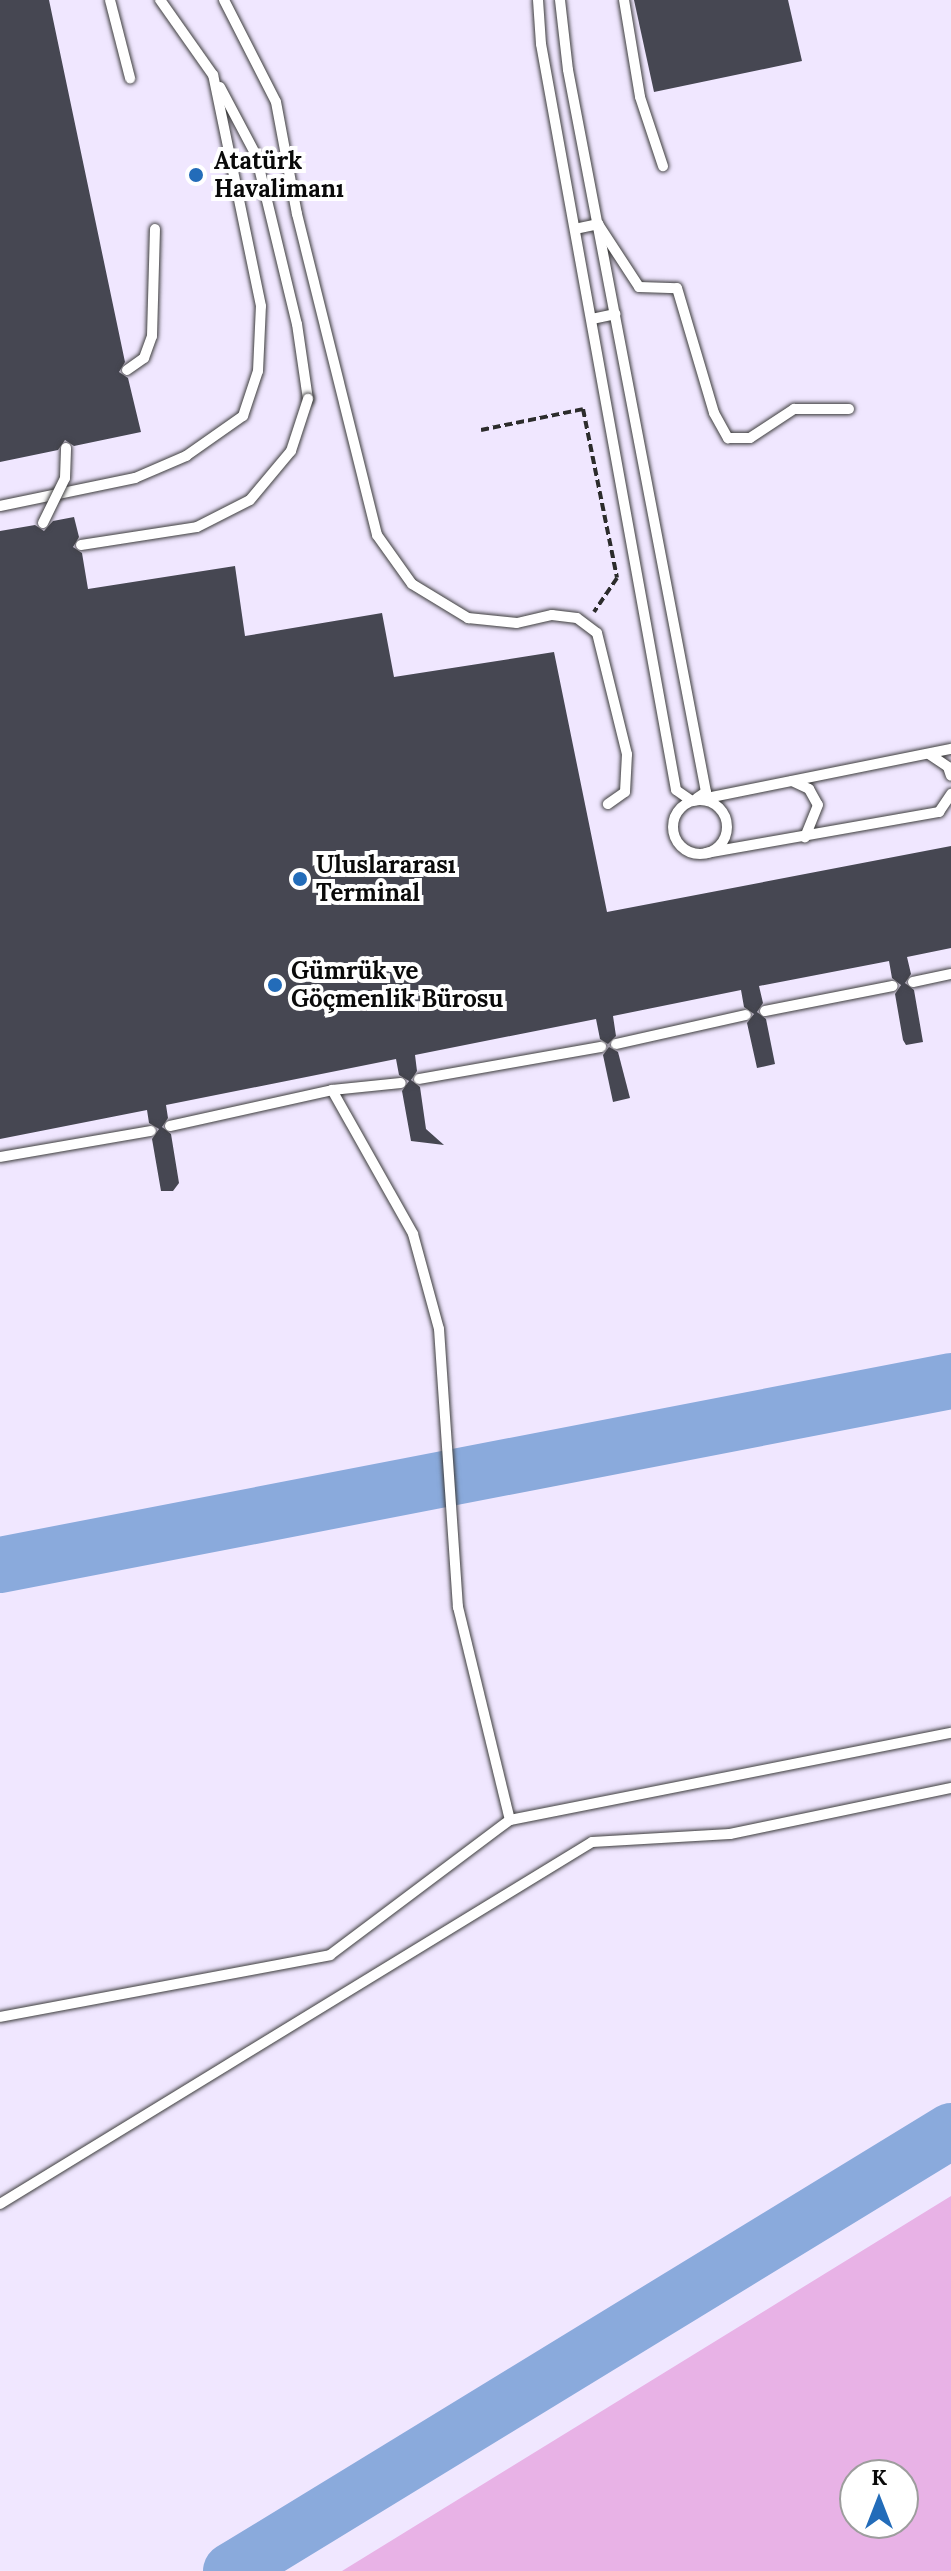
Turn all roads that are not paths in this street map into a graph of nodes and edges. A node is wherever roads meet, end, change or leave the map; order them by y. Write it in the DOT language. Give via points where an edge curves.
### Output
graph roads {
  1 [pos="110,0"];
  2 [pos="160,0"];
  3 [pos="224,0"];
  4 [pos="538,0"];
  5 [pos="560,0"];
  6 [pos="624,0"];
  7 [pos="213,75"];
  8 [pos="130,78"];
  9 [pos="663,166"];
  10 [pos="598,224"];
  11 [pos="155,229"];
  12 [pos="575,229"];
  13 [pos="615,314"];
  14 [pos="592,319"];
  15 [pos="127,370"];
  16 [pos="849,409"];
  17 [pos="66,448"];
  18 [pos="0,506"];
  19 [pos="43,523"];
  20 [pos="81,545"];
  21 [pos="951,749"];
  22 [pos="929,754"];
  23 [pos="951,776"];
  24 [pos="790,780"];
  25 [pos="951,794"];
  26 [pos="692,801"];
  27 [pos="608,804"];
  28 [pos="951,810"];
  29 [pos="939,812"];
  30 [pos="805,838"];
  31 [pos="706,853"];
  32 [pos="951,974"];
  33 [pos="913,982"];
  34 [pos="893,986"];
  35 [pos="765,1011"];
  36 [pos="746,1015"];
  37 [pos="616,1044"];
  38 [pos="601,1047"];
  39 [pos="419,1079"];
  40 [pos="401,1083"];
  41 [pos="332,1090"];
  42 [pos="170,1126"];
  43 [pos="151,1131"];
  44 [pos="0,1157"];
  45 [pos="951,1733"];
  46 [pos="951,1788"];
  47 [pos="510,1820"];
  48 [pos="0,2017"];
  49 [pos="0,2204"];
  1 -- 8 [label="lane"];
  2 -- 7 [label="lane"];
  3 -- 27 [label="lane" via="276,102 297,214 377,535 412,584 468,618 517,623 552,615 597,633 627,754 625,792"];
  4 -- 12 [label="lane" via="541,44"];
  5 -- 10 [label="lane"];
  6 -- 9 [label="lane" via="640,97"];
  7 -- 18 [label="lane" via="261,306 258,371 243,416 186,456 135,478"];
  7 -- 20 [label="lane, bridge" via="256,155 297,324 308,399 291,451 250,500 197,527"];
  10 -- 12 [label="lane"];
  10 -- 13 [label="lane"];
  10 -- 16 [label="lane" via="639,287 677,288 714,413 728,438 750,438 794,409"];
  11 -- 15 [label="lane" via="152,336 144,358"];
  12 -- 14 [label="lane"];
  13 -- 14 [label="lane"];
  13 -- 26 [label="lane" via="706,792"];
  14 -- 26 [label="lane" via="676,790"];
  17 -- 19 [label="lane, bridge" via="65,478"];
  21 -- 22 [label="lane"];
  22 -- 23 [label="lane" via="948,767"];
  22 -- 24 [label="lane"];
  24 -- 26 [label="lane"];
  24 -- 30 [label="lane" via="809,789 818,805"];
  25 -- 29 [label="lane"];
  26 -- 31 [label="lane" via="674,820 675,838 688,851"];
  26 -- 31 [label="lane" via="709,802 726,820 720,844"];
  28 -- 29 [label="lane"];
  29 -- 30 [label="lane"];
  30 -- 31 [label="lane"];
  32 -- 33 [label="lane"];
  34 -- 35 [label="lane"];
  36 -- 37 [label="lane"];
  38 -- 39 [label="lane"];
  40 -- 41 [label="lane"];
  41 -- 42 [label="lane"];
  41 -- 47 [label="lane" via="413,1234 439,1329 458,1607"];
  43 -- 44 [label="lane"];
  45 -- 47 [label="lane"];
  46 -- 49 [label="lane" via="730,1834 592,1842"];
  47 -- 48 [label="lane" via="330,1955"];
}
